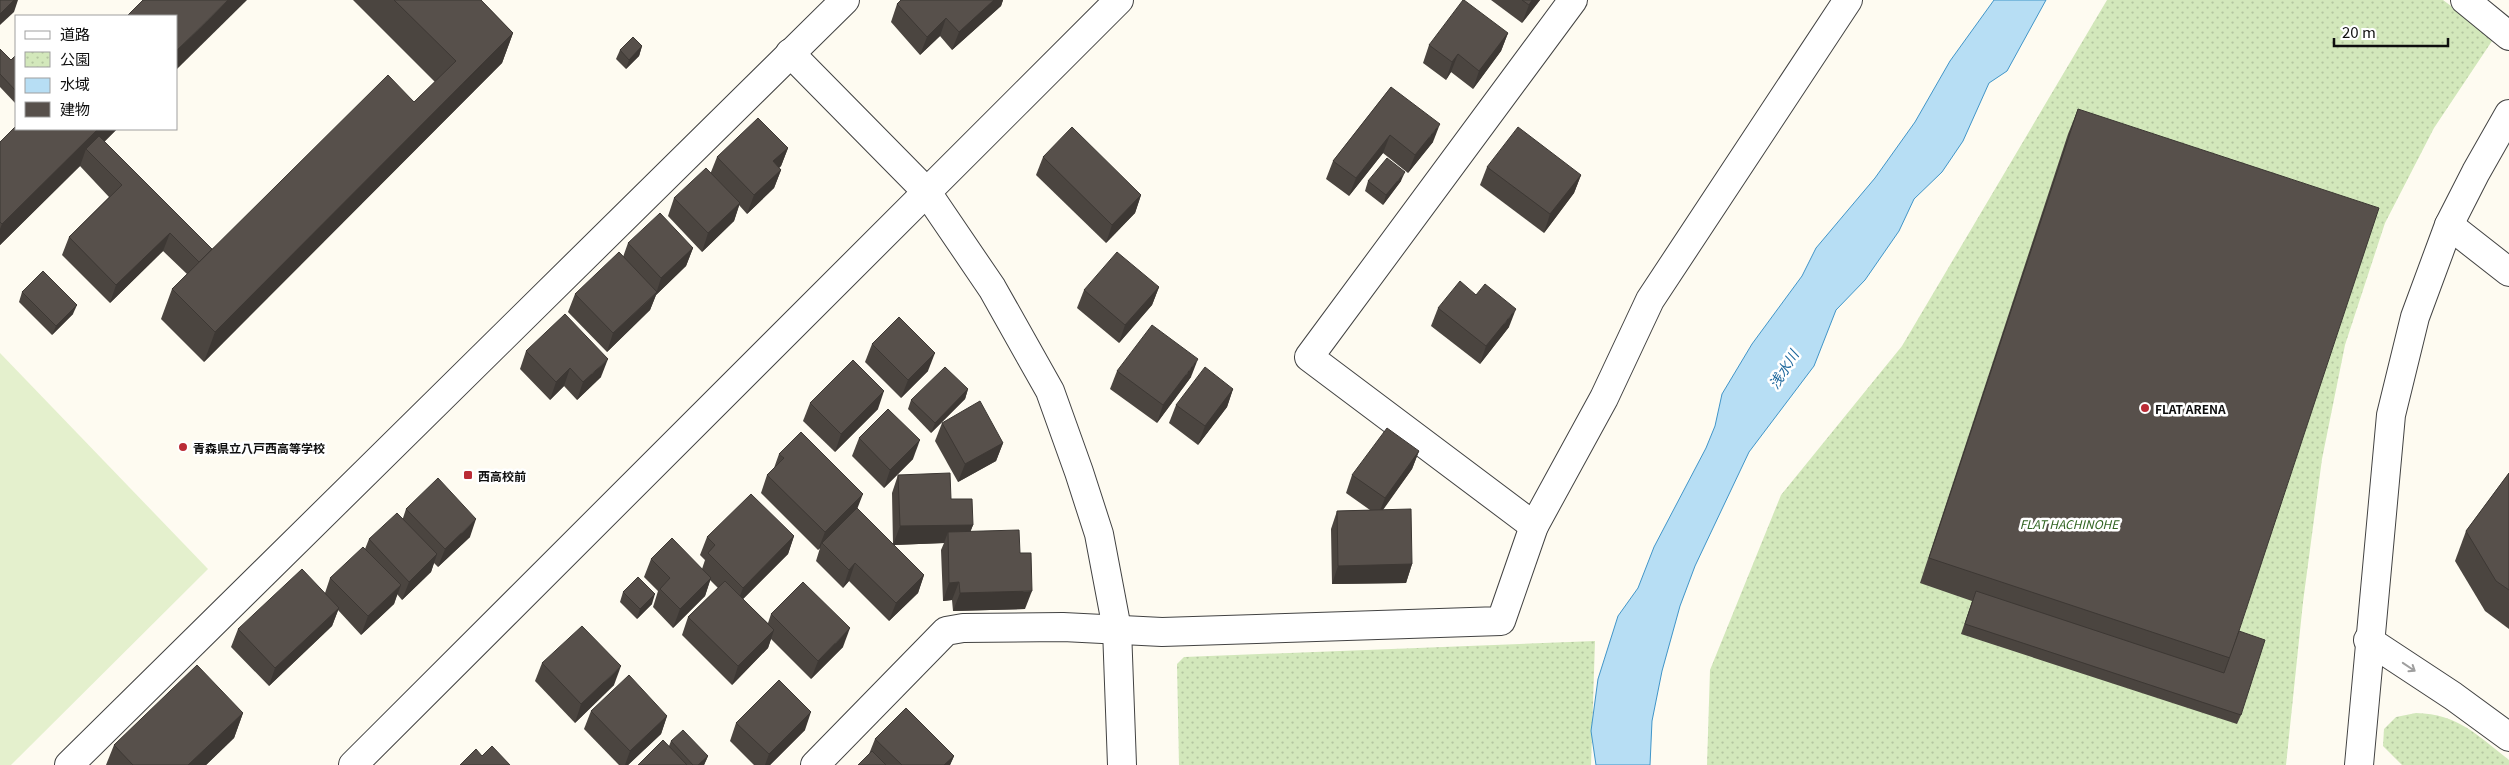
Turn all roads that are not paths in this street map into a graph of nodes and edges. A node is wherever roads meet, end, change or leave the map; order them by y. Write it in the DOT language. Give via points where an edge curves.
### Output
graph roads {
  1 [pos="845,0"];
  2 [pos="1119,0"];
  3 [pos="1573,0"];
  4 [pos="1848,0"];
  5 [pos="2465,0"];
  6 [pos="2509,36"];
  7 [pos="790,53"];
  8 [pos="2509,114"];
  9 [pos="926,191"];
  10 [pos="2449,225"];
  11 [pos="2509,272"];
  12 [pos="1534,526"];
  13 [pos="1117,629"];
  14 [pos="2368,640"];
  15 [pos="2509,737"];
  16 [pos="69,765"];
  17 [pos="353,765"];
  18 [pos="815,765"];
  19 [pos="1122,765"];
  20 [pos="2359,765"];
  1 -- 7 [label="street"];
  2 -- 9 [label="street"];
  3 -- 12 [label="street" via="1309,357"];
  4 -- 12 [label="street" via="1650,300 1604,398"];
  5 -- 6 [label="street"];
  7 -- 9 [label="street"];
  7 -- 16 [label="street"];
  8 -- 10 [label="street"];
  9 -- 13 [label="street" via="992,288 1050,392 1099,534"];
  9 -- 17 [label="street"];
  10 -- 11 [label="street"];
  10 -- 14 [label="street" via="2415,317 2391,415"];
  12 -- 13 [label="street" via="1501,621 1162,632"];
  13 -- 18 [label="street" via="963,628 946,631"];
  13 -- 19 [label="street"];
  14 -- 15 [label="street, one-way"];
  14 -- 20 [label="street"];
}
